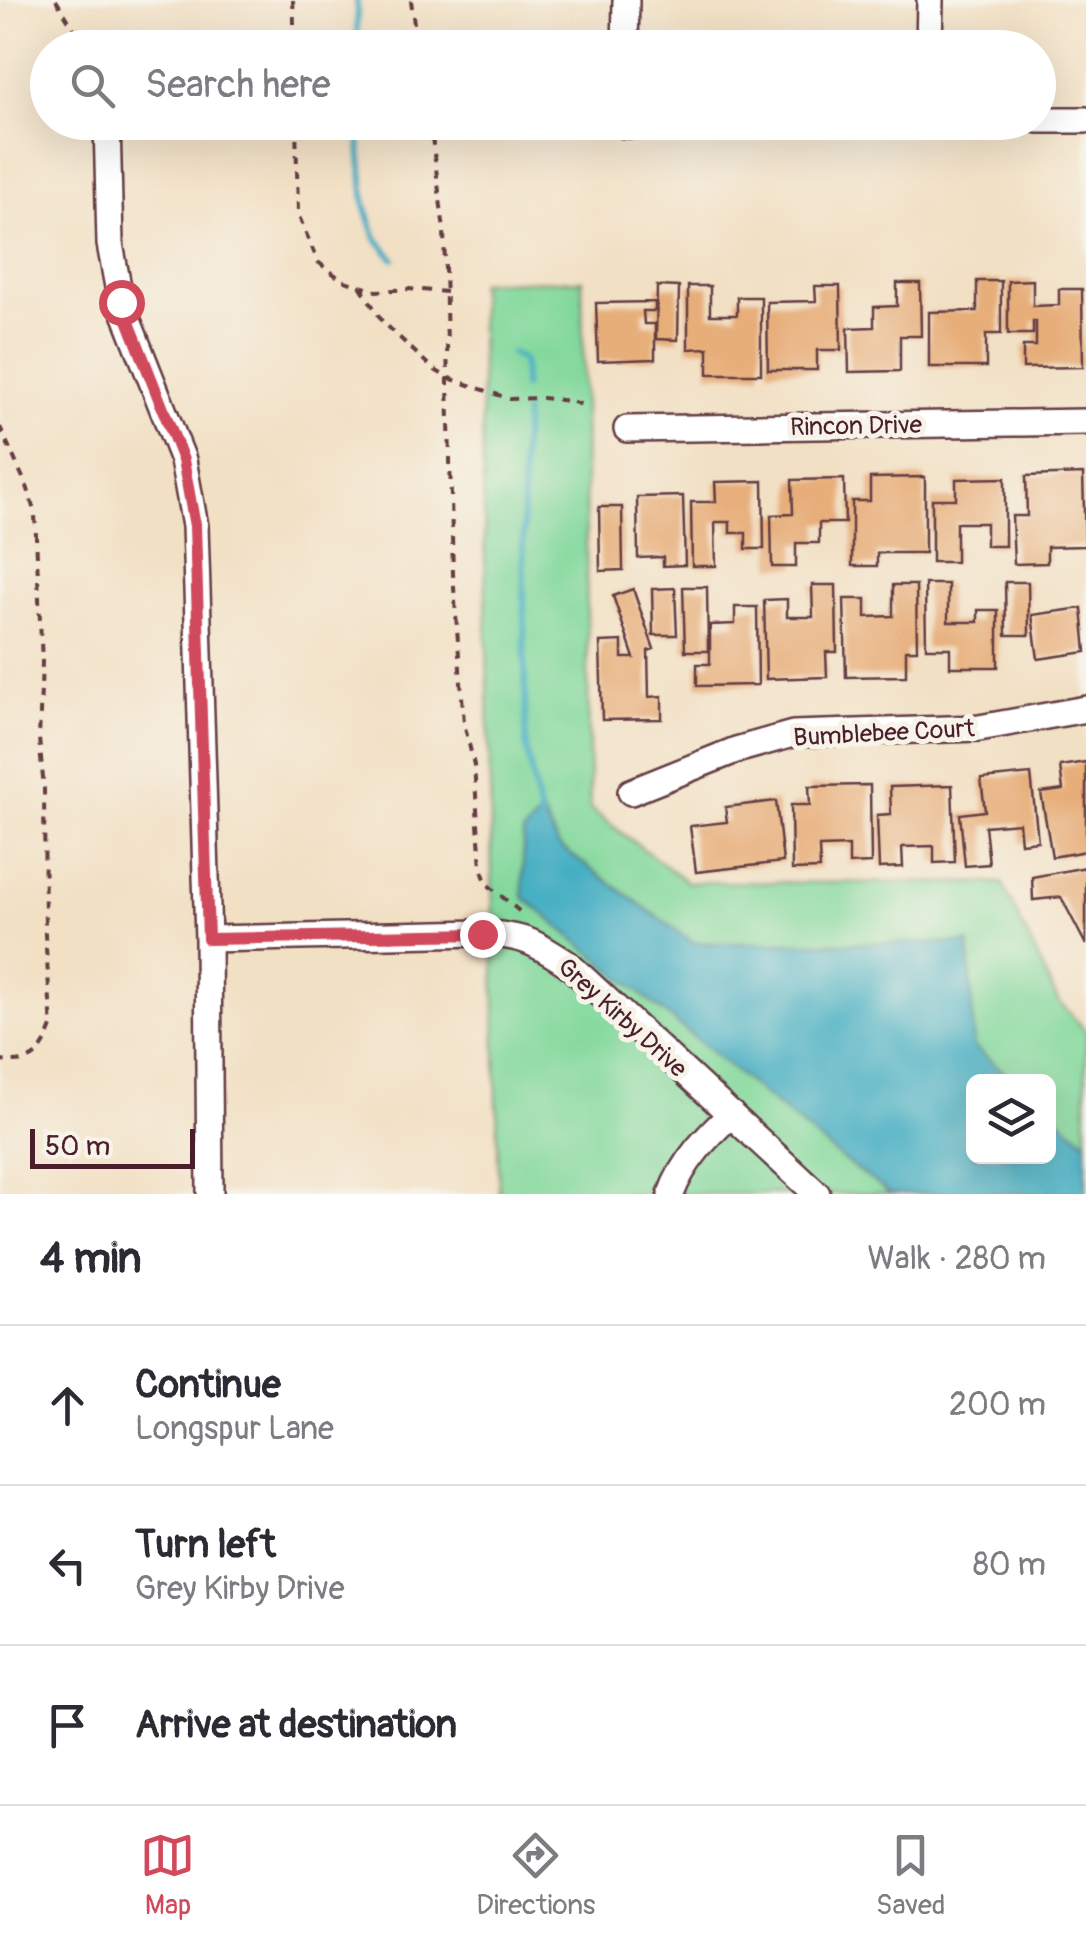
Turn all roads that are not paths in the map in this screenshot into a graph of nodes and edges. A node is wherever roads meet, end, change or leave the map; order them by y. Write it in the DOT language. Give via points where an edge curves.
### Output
graph roads {
  1 [pos="626,0"];
  2 [pos="930,0"];
  3 [pos="626,30"];
  4 [pos="929,30"];
  5 [pos="1056,120"];
  6 [pos="1086,120"];
  7 [pos="108,140"];
  8 [pos="1086,422"];
  9 [pos="627,429"];
  10 [pos="1086,708"];
  11 [pos="631,792"];
  12 [pos="208,939"];
  13 [pos="730,1114"];
  14 [pos="210,1194"];
  15 [pos="671,1194"];
  16 [pos="817,1194"];
  1 -- 3 [label="street"];
  2 -- 4 [label="street"];
  5 -- 6 [label="street"];
  7 -- 12 [label="street" via="110,244 121,302 183,460 195,526"];
  8 -- 9 [label="street, Rincon Drive"];
  10 -- 11 [label="street, Bumblebee Court" via="979,728 792,734"];
  12 -- 13 [label="street, Grey Kirby Drive" via="482,934 534,942 568,964"];
  12 -- 14 [label="street"];
  13 -- 15 [label="street" via="697,1147"];
  13 -- 16 [label="street, Grey Kirby Drive"];
}
